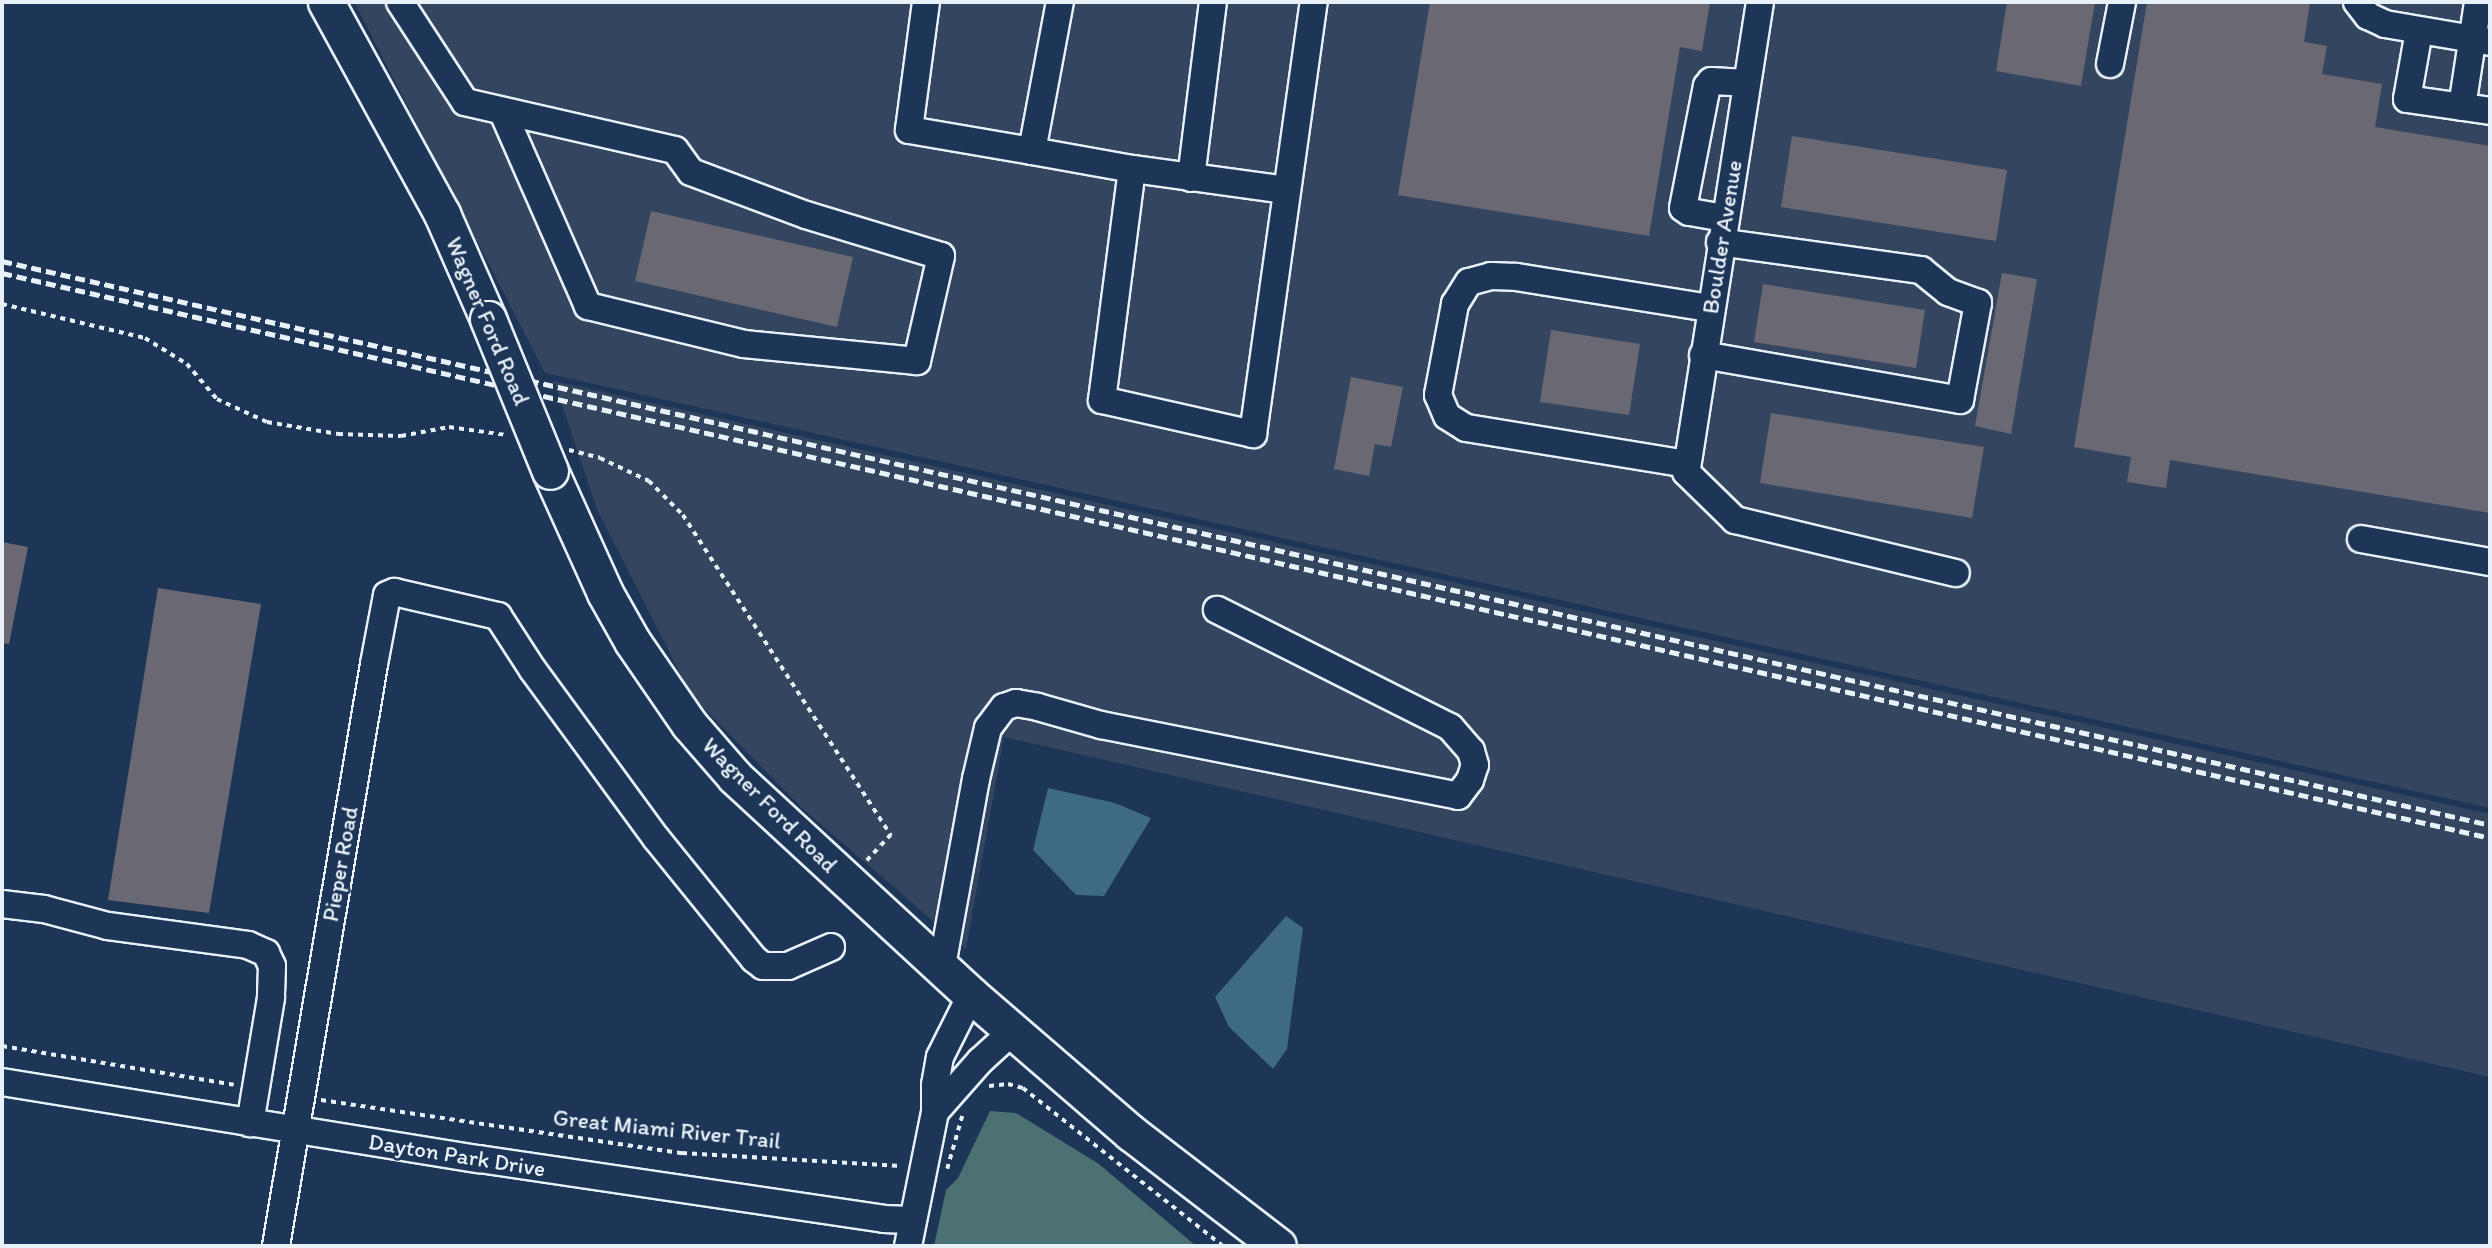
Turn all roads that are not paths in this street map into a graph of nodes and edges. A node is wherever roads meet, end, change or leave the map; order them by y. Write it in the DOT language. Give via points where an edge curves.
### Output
graph roads {
  1 [pos="327,2"];
  2 [pos="400,2"];
  3 [pos="926,2"];
  4 [pos="1060,2"];
  5 [pos="1213,2"];
  6 [pos="1314,2"];
  7 [pos="1760,2"];
  8 [pos="2122,2"];
  9 [pos="2357,2"];
  10 [pos="2478,2"];
  11 [pos="2419,31"];
  12 [pos="2481,41"];
  13 [pos="2110,64"];
  14 [pos="1747,83"];
  15 [pos="2462,107"];
  16 [pos="2490,111"];
  17 [pos="503,112"];
  18 [pos="1032,151"];
  19 [pos="1132,169"];
  20 [pos="1191,178"];
  21 [pos="1286,190"];
  22 [pos="1722,230"];
  23 [pos="1710,308"];
  24 [pos="1703,355"];
  25 [pos="1686,468"];
  26 [pos="2361,539"];
  27 [pos="2490,562"];
  28 [pos="1956,573"];
  29 [pos="1217,610"];
  30 [pos="2,904"];
  31 [pos="831,947"];
  32 [pos="942,966"];
  33 [pos="971,995"];
  34 [pos="1014,1030"];
  35 [pos="2,1082"];
  36 [pos="935,1112"];
  37 [pos="250,1123"];
  38 [pos="295,1130"];
  39 [pos="910,1233"];
  40 [pos="276,1246"];
  41 [pos="1278,1246"];
  1 -- 32 [label="main road, Wagner Ford Road, bridge" via="442,214 554,459 605,593 667,694 735,776"];
  2 -- 17 [label="street" via="465,102"];
  3 -- 18 [label="street" via="909,130"];
  4 -- 18 [label="street"];
  5 -- 20 [label="street"];
  6 -- 21 [label="street"];
  7 -- 14 [label="street, Boulder Avenue"];
  8 -- 13 [label="street"];
  9 -- 11 [label="street" via="2368,16 2385,24"];
  10 -- 12 [label="street"];
  11 -- 12 [label="street"];
  11 -- 15 [label="street" via="2407,99"];
  12 -- 15 [label="street"];
  14 -- 22 [label="street, Boulder Avenue"];
  14 -- 22 [label="street" via="1711,81 1707,86 1683,208"];
  15 -- 16 [label="street"];
  17 -- 17 [label="street" via="675,150 691,172 806,215 941,256 917,360 744,344 588,306"];
  18 -- 19 [label="street"];
  19 -- 20 [label="street"];
  19 -- 21 [label="street" via="1102,400 1253,434"];
  20 -- 21 [label="street"];
  22 -- 23 [label="street, Boulder Avenue"];
  22 -- 24 [label="street" via="1921,270 1948,292 1978,303 1960,400"];
  23 -- 24 [label="street, Boulder Avenue"];
  23 -- 25 [label="street" via="1516,277 1491,276 1469,282 1455,304 1438,395 1447,416 1466,428"];
  24 -- 25 [label="street, Boulder Avenue"];
  25 -- 28 [label="street" via="1735,520"];
  26 -- 27 [label="street"];
  29 -- 32 [label="street" via="1450,727 1471,751 1475,765 1470,780 1458,796 1101,725 1038,706 1004,706 988,728"];
  30 -- 37 [label="street" via="44,909 108,926 238,943 266,953 272,966 271,998"];
  31 -- 38 [label="street, Pieper Road" via="781,967 763,966 754,959 656,838 498,616 394,592 387,595"];
  32 -- 33 [label="main road, Wagner Ford Road"];
  33 -- 34 [label="main road, Wagner Ford Road"];
  33 -- 36 [label="street" via="940,1057"];
  34 -- 36 [label="street"];
  34 -- 41 [label="main road, Wagner Ford Road" via="1131,1132"];
  35 -- 37 [label="street, Dayton Park Drive"];
  36 -- 39 [label="street"];
  37 -- 38 [label="street, Dayton Park Drive"];
  38 -- 39 [label="street, Dayton Park Drive" via="883,1219"];
  38 -- 40 [label="street, Pieper Road"];
}
